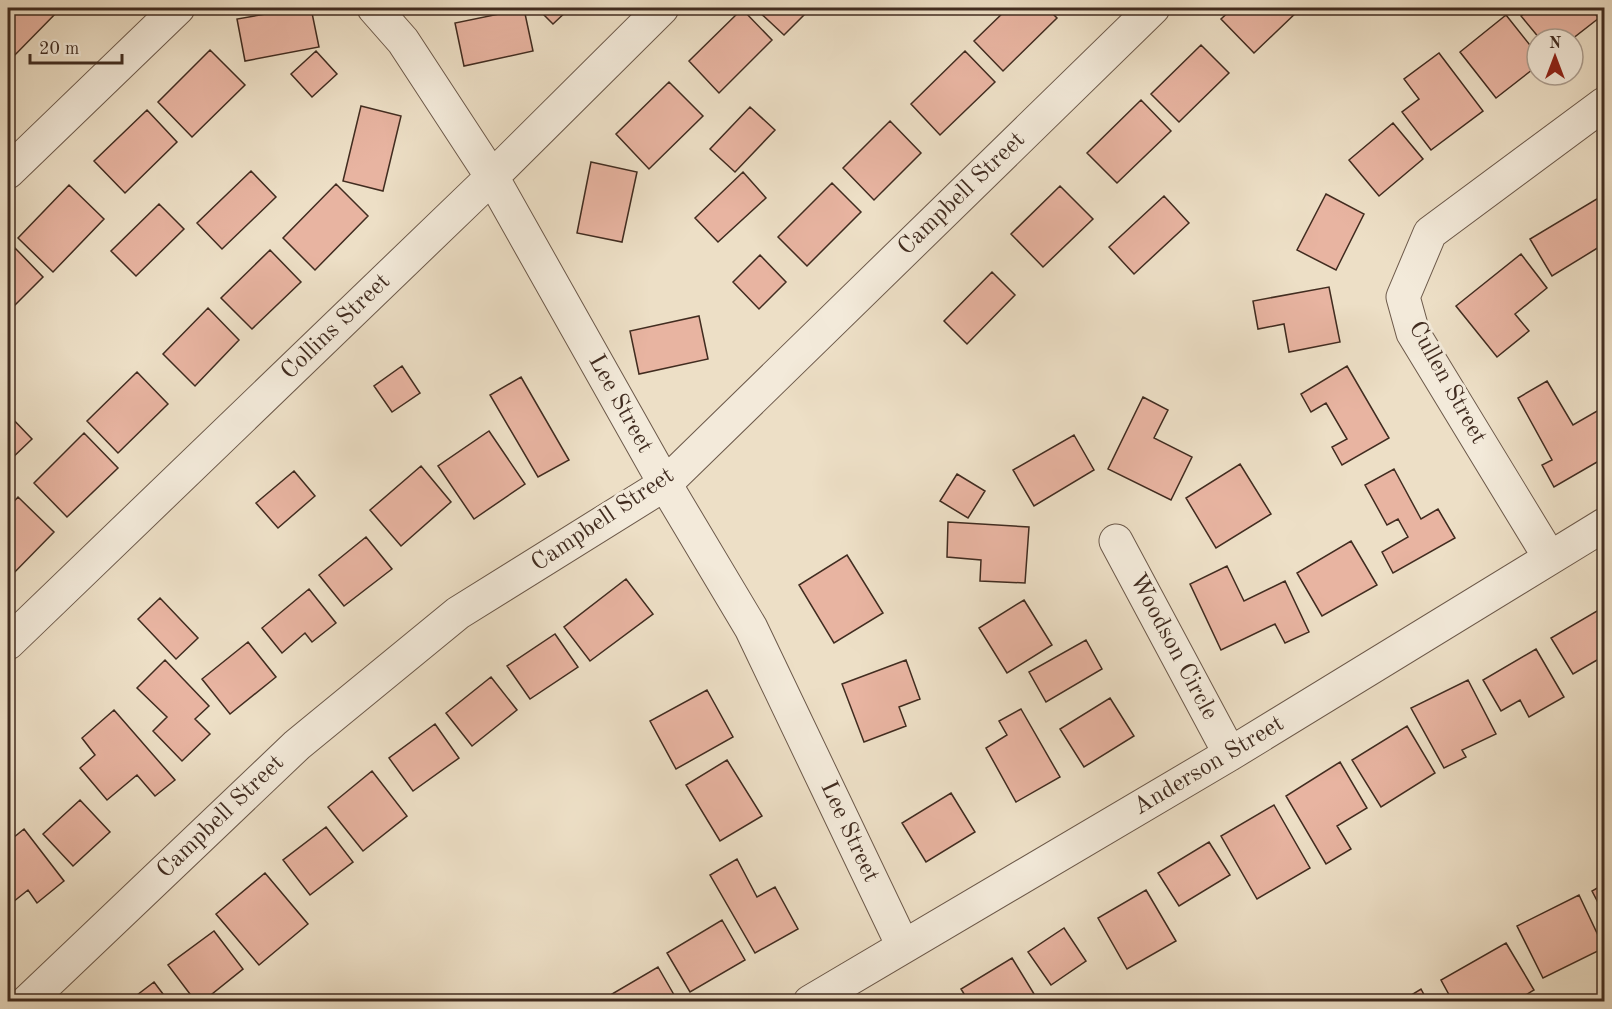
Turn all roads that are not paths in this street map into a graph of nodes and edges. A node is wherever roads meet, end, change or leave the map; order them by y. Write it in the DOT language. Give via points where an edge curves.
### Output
graph roads {
  1 [pos="178,8"];
  2 [pos="374,8"];
  3 [pos="662,8"];
  4 [pos="1153,8"];
  5 [pos="1605,104"];
  6 [pos="8,172"];
  7 [pos="492,177"];
  8 [pos="665,484"];
  9 [pos="1605,525"];
  10 [pos="1116,541"];
  11 [pos="1550,558"];
  12 [pos="8,643"];
  13 [pos="1230,754"];
  14 [pos="903,946"];
  15 [pos="27,1002"];
  16 [pos="810,1002"];
  1 -- 6 [label="street"];
  2 -- 7 [label="street, Lee Street" via="403,41"];
  3 -- 7 [label="street, Collins Street"];
  4 -- 8 [label="street, Campbell Street"];
  5 -- 11 [label="street, Cullen Street" via="1430,233 1404,297 1413,333"];
  7 -- 8 [label="street, Lee Street"];
  7 -- 12 [label="street, Collins Street"];
  8 -- 14 [label="street, Lee Street" via="751,628"];
  8 -- 15 [label="street, Campbell Street" via="458,613 297,745"];
  9 -- 11 [label="street, Anderson Street"];
  10 -- 13 [label="street, Woodson Circle"];
  11 -- 13 [label="street, Anderson Street"];
  13 -- 14 [label="street, Anderson Street"];
  14 -- 16 [label="street, Anderson Street"];
}
